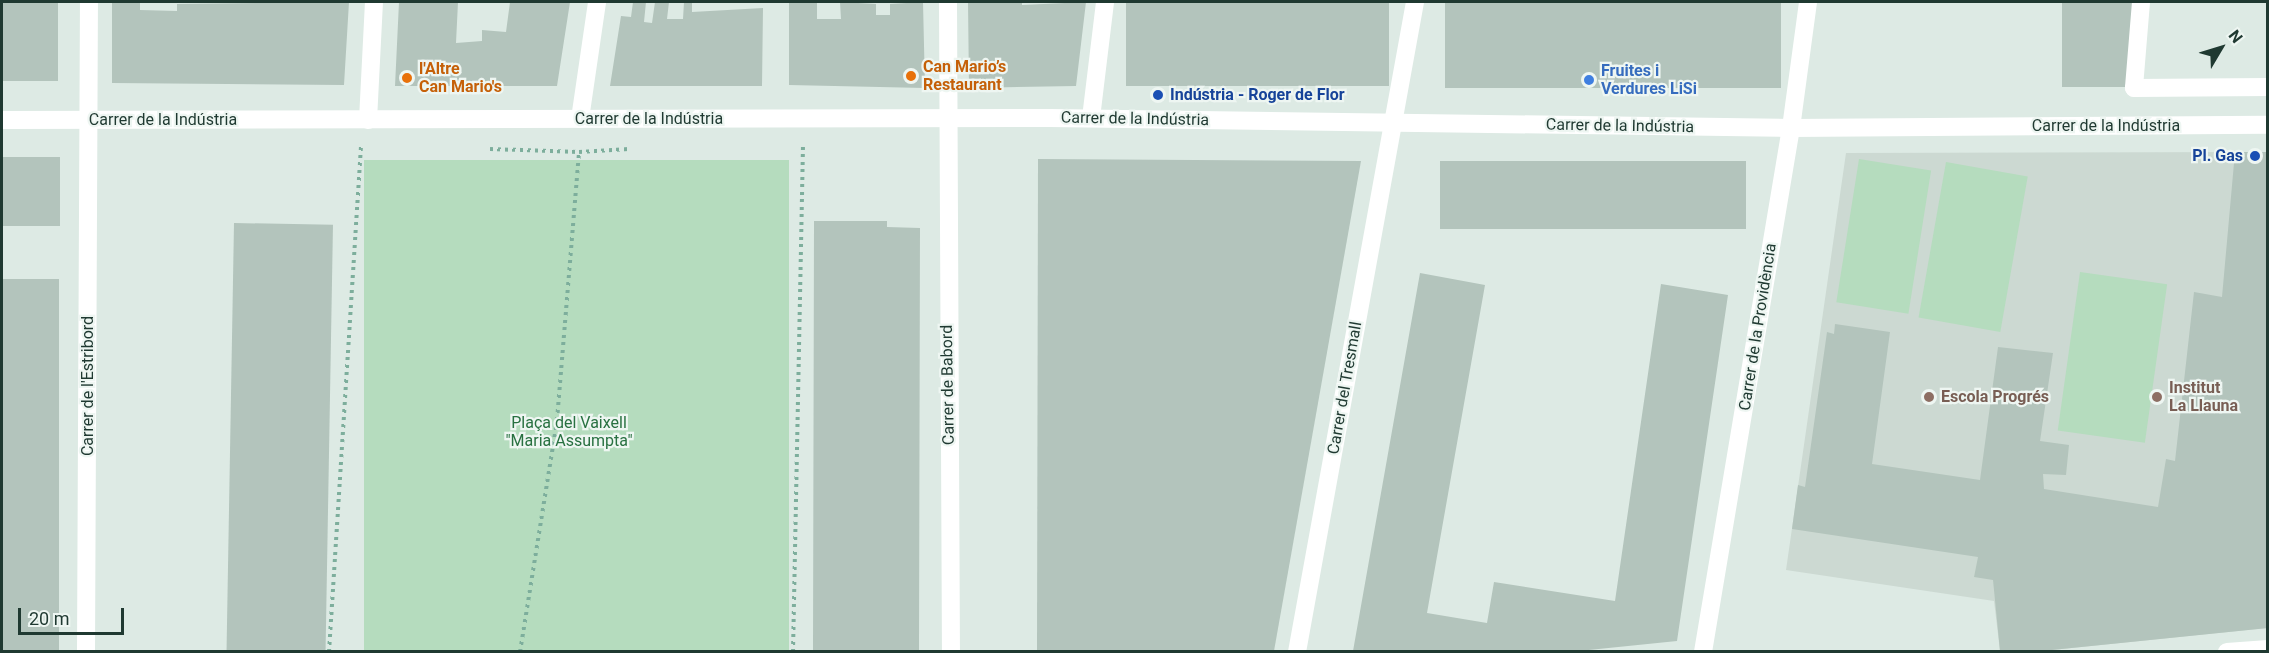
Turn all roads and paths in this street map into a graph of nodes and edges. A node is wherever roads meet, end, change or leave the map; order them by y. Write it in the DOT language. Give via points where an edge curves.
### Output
graph roads {
  1 [pos="89,2"];
  2 [pos="374,2"];
  3 [pos="597,2"];
  4 [pos="948,2"];
  5 [pos="1105,2"];
  6 [pos="1415,2"];
  7 [pos="1808,2"];
  8 [pos="2141,2"];
  9 [pos="2268,87"];
  10 [pos="948,118"];
  11 [pos="1091,118"];
  12 [pos="579,119"];
  13 [pos="2,120"];
  14 [pos="89,120"];
  15 [pos="368,120"];
  16 [pos="1393,124"];
  17 [pos="2268,125"];
  18 [pos="1791,128"];
  19 [pos="803,136"];
  20 [pos="372,145"];
  21 [pos="487,149"];
  22 [pos="2268,649"];
  23 [pos="86,651"];
  24 [pos="329,651"];
  25 [pos="520,651"];
  26 [pos="793,651"];
  27 [pos="951,651"];
  28 [pos="1297,651"];
  29 [pos="1703,651"];
  30 [pos="2227,651"];
  1 -- 14 [label="street, Carrer de l'Estribord"];
  2 -- 15 [label="street"];
  3 -- 12 [label="street"];
  4 -- 10 [label="street, Carrer de Babord"];
  5 -- 11 [label="street"];
  6 -- 16 [label="street, Carrer del Tresmall"];
  7 -- 18 [label="street, Carrer de la Providència"];
  8 -- 9 [label="street" via="2134,88"];
  10 -- 11 [label="street, Carrer de la Indústria"];
  10 -- 12 [label="street, Carrer de la Indústria"];
  10 -- 27 [label="street, Carrer de Babord"];
  11 -- 16 [label="street, Carrer de la Indústria"];
  12 -- 15 [label="street, Carrer de la Indústria"];
  13 -- 14 [label="street, Carrer de la Indústria"];
  14 -- 15 [label="street, Carrer de la Indústria"];
  14 -- 23 [label="street, Carrer de l'Estribord"];
  16 -- 18 [label="street, Carrer de la Indústria"];
  16 -- 28 [label="street, Carrer del Tresmall"];
  17 -- 18 [label="street, Carrer de la Indústria"];
  18 -- 29 [label="street, Carrer de la Providència"];
  19 -- 26 [label="path"];
  20 -- 24 [label="path" via="361,145"];
  21 -- 25 [label="path" via="579,152 557,420"];
  22 -- 30 [label="street"];
}
